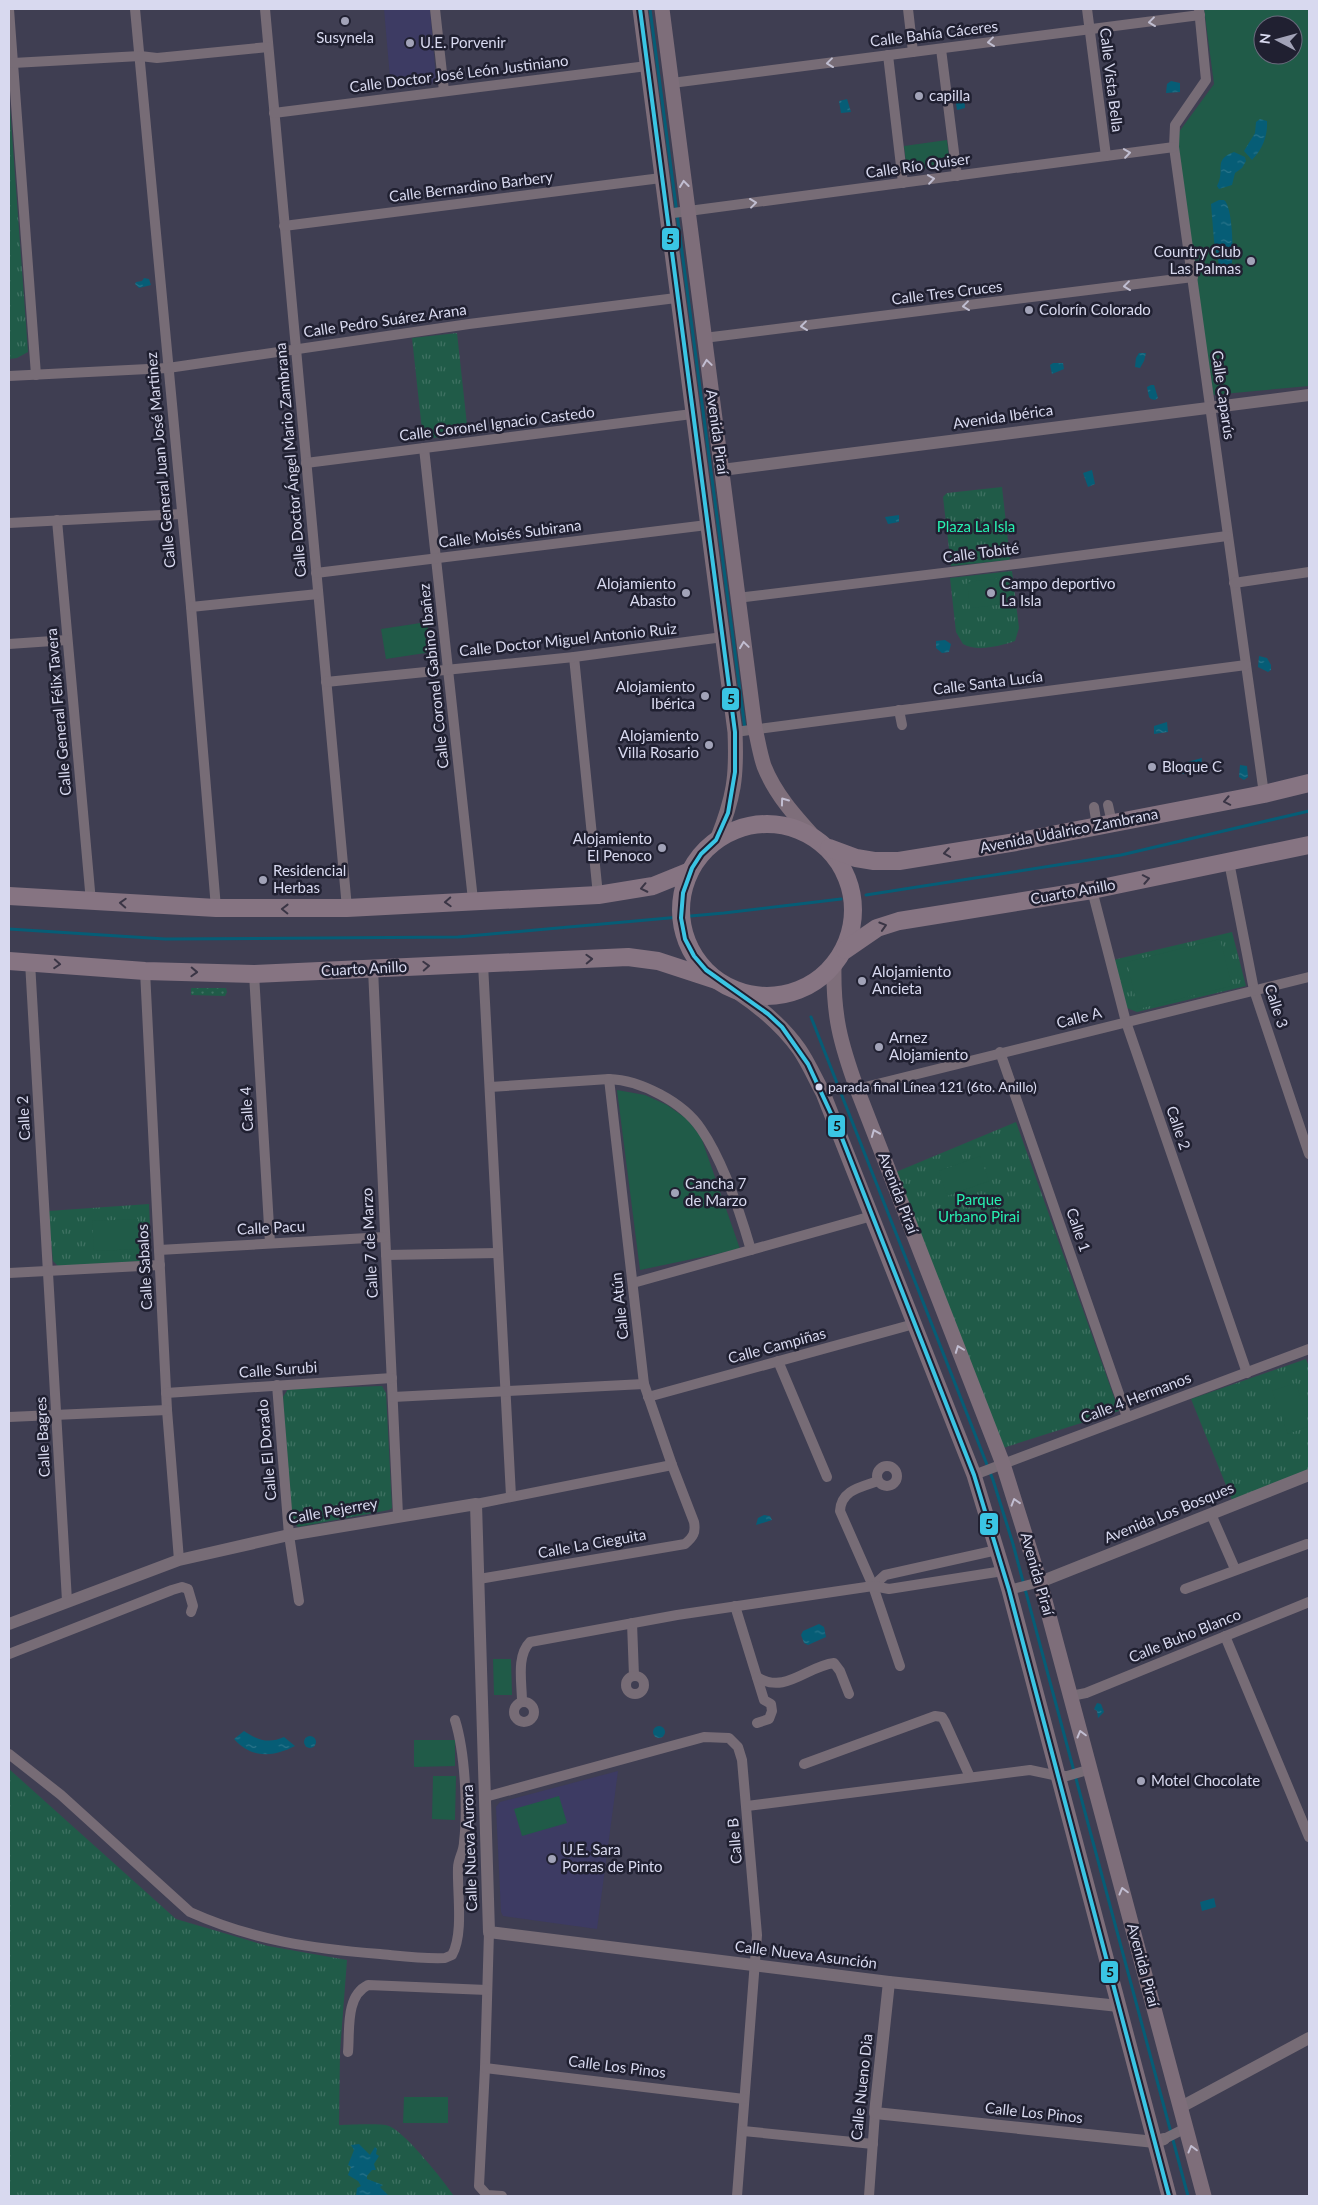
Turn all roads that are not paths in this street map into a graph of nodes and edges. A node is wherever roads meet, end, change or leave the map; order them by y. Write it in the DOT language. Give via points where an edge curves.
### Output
graph roads {
  1 [pos="10,9"];
  2 [pos="135,9"];
  3 [pos="265,9"];
  4 [pos="436,9"];
  5 [pos="908,9"];
  6 [pos="1087,9"];
  7 [pos="1200,12"];
  8 [pos="662,14"];
  9 [pos="642,16"];
  10 [pos="1090,30"];
  11 [pos="268,47"];
  12 [pos="941,49"];
  13 [pos="914,52"];
  14 [pos="140,56"];
  15 [pos="888,56"];
  16 [pos="13,63"];
  17 [pos="647,66"];
  18 [pos="672,83"];
  19 [pos="444,91"];
  20 [pos="274,113"];
  21 [pos="1174,147"];
  22 [pos="1106,156"];
  23 [pos="958,176"];
  24 [pos="661,178"];
  25 [pos="903,183"];
  26 [pos="686,212"];
  27 [pos="667,214"];
  28 [pos="284,226"];
  29 [pos="1193,277"];
  30 [pos="676,298"];
  31 [pos="704,338"];
  32 [pos="296,349"];
  33 [pos="168,368"];
  34 [pos="9,376"];
  35 [pos="36,376"];
  36 [pos="1309,395"];
  37 [pos="1209,406"];
  38 [pos="692,414"];
  39 [pos="424,448"];
  40 [pos="306,463"];
  41 [pos="721,470"];
  42 [pos="702,474"];
  43 [pos="181,514"];
  44 [pos="57,520"];
  45 [pos="9,523"];
  46 [pos="708,524"];
  47 [pos="1227,536"];
  48 [pos="436,558"];
  49 [pos="1309,572"];
  50 [pos="316,573"];
  51 [pos="1234,583"];
  52 [pos="318,594"];
  53 [pos="737,598"];
  54 [pos="191,607"];
  55 [pos="723,637"];
  56 [pos="67,640"];
  57 [pos="9,644"];
  58 [pos="574,657"];
  59 [pos="1246,665"];
  60 [pos="448,669"];
  61 [pos="326,682"];
  62 [pos="899,710"];
  63 [pos="902,725"];
  64 [pos="753,728"];
  65 [pos="736,731"];
  66 [pos="1309,783"];
  67 [pos="1264,794"];
  68 [pos="1108,805"];
  69 [pos="1094,807"];
  70 [pos="1105,825"];
  71 [pos="717,840"];
  72 [pos="822,843"];
  73 [pos="1309,845"];
  74 [pos="1229,862"];
  75 [pos="690,871"];
  76 [pos="1092,890"];
  77 [pos="598,895"];
  78 [pos="9,896"];
  79 [pos="473,900"];
  80 [pos="91,902"];
  81 [pos="216,908"];
  82 [pos="346,908"];
  83 [pos="838,959"];
  84 [pos="9,961"];
  85 [pos="30,962"];
  86 [pos="483,964"];
  87 [pos="373,969"];
  88 [pos="145,971"];
  89 [pos="254,974"];
  90 [pos="1309,977"];
  91 [pos="716,980"];
  92 [pos="1254,990"];
  93 [pos="736,991"];
  94 [pos="1126,1022"];
  95 [pos="1000,1052"];
  96 [pos="608,1079"];
  97 [pos="490,1087"];
  98 [pos="857,1089"];
  99 [pos="1309,1154"];
  100 [pos="872,1216"];
  101 [pos="385,1237"];
  102 [pos="270,1243"];
  103 [pos="159,1250"];
  104 [pos="750,1250"];
  105 [pos="498,1254"];
  106 [pos="386,1255"];
  107 [pos="160,1265"];
  108 [pos="48,1271"];
  109 [pos="9,1273"];
  110 [pos="633,1283"];
  111 [pos="914,1324"];
  112 [pos="1309,1349"];
  113 [pos="778,1361"];
  114 [pos="1246,1373"];
  115 [pos="392,1378"];
  116 [pos="644,1384"];
  117 [pos="277,1385"];
  118 [pos="505,1390"];
  119 [pos="166,1393"];
  120 [pos="393,1397"];
  121 [pos="648,1397"];
  122 [pos="167,1410"];
  123 [pos="56,1415"];
  124 [pos="9,1417"];
  125 [pos="1127,1417"];
  126 [pos="1000,1465"];
  127 [pos="672,1466"];
  128 [pos="977,1474"];
  129 [pos="1309,1475"];
  130 [pos="827,1477"];
  131 [pos="878,1481"];
  132 [pos="511,1496"];
  133 [pos="476,1504"];
  134 [pos="1211,1514"];
  135 [pos="398,1515"];
  136 [pos="694,1522"];
  137 [pos="289,1535"];
  138 [pos="1307,1544"];
  139 [pos="997,1550"];
  140 [pos="179,1560"];
  141 [pos="1235,1569"];
  142 [pos="1003,1571"];
  143 [pos="479,1579"];
  144 [pos="1037,1583"];
  145 [pos="873,1586"];
  146 [pos="1012,1589"];
  147 [pos="1185,1589"];
  148 [pos="67,1601"];
  149 [pos="298,1601"];
  150 [pos="1309,1602"];
  151 [pos="735,1606"];
  152 [pos="191,1612"];
  153 [pos="632,1623"];
  154 [pos="9,1624"];
  155 [pos="1226,1636"];
  156 [pos="9,1654"];
  157 [pos="900,1666"];
  158 [pos="634,1676"];
  159 [pos="757,1677"];
  160 [pos="849,1694"];
  161 [pos="1071,1696"];
  162 [pos="522,1702"];
  163 [pos="455,1720"];
  164 [pos="757,1723"];
  165 [pos="9,1754"];
  166 [pos="804,1764"];
  167 [pos="1087,1770"];
  168 [pos="1062,1776"];
  169 [pos="970,1777"];
  170 [pos="485,1797"];
  171 [pos="747,1806"];
  172 [pos="1309,1837"];
  173 [pos="489,1932"];
  174 [pos="756,1965"];
  175 [pos="889,1982"];
  176 [pos="487,1990"];
  177 [pos="1120,2006"];
  178 [pos="1309,2038"];
  179 [pos="348,2052"];
  180 [pos="485,2068"];
  181 [pos="744,2099"];
  182 [pos="1181,2107"];
  183 [pos="875,2112"];
  184 [pos="1183,2130"];
  185 [pos="743,2131"];
  186 [pos="1159,2141"];
  187 [pos="873,2144"];
  188 [pos="502,2196"];
  189 [pos="737,2196"];
  190 [pos="869,2196"];
  191 [pos="1169,2196"];
  192 [pos="1204,2196"];
  1 -- 16 [label="street"];
  2 -- 14 [label="street, Calle General Juan José Martinez"];
  3 -- 11 [label="street, Calle Doctor Ángel Mario Zambrana"];
  4 -- 19 [label="street"];
  5 -- 13 [label="street"];
  6 -- 10 [label="street, Calle Vista Bella"];
  7 -- 10 [label="street, Calle Bahía Cáceres, one-way"];
  7 -- 21 [label="street, Calle Caparús" via="1206,80 1176,125"];
  8 -- 9 [label="main road"];
  8 -- 18 [label="main road, Avenida Piraí"];
  9 -- 17 [label="main road, Avenida Piraí"];
  10 -- 12 [label="street, Calle Bahía Cáceres, one-way"];
  10 -- 22 [label="street, Calle Vista Bella"];
  11 -- 14 [label="street" via="157,58"];
  11 -- 20 [label="street, Calle Doctor Ángel Mario Zambrana"];
  12 -- 13 [label="street, Calle Bahía Cáceres"];
  12 -- 23 [label="street"];
  13 -- 15 [label="street, Calle Bahía Cáceres"];
  14 -- 16 [label="street"];
  14 -- 33 [label="street, Calle General Juan José Martinez"];
  15 -- 18 [label="street, Calle Bahía Cáceres, one-way"];
  15 -- 25 [label="street"];
  16 -- 35 [label="street"];
  17 -- 19 [label="street, Calle Doctor José León Justiniano"];
  17 -- 24 [label="main road, Avenida Piraí"];
  26 -- 18 [label="main road, Avenida Piraí, one-way"];
  19 -- 20 [label="street, Calle Doctor José León Justiniano"];
  20 -- 28 [label="street, Calle Doctor Ángel Mario Zambrana"];
  22 -- 21 [label="street, Calle Río Quiser, one-way"];
  21 -- 29 [label="street, Calle Caparús"];
  22 -- 23 [label="street, Calle Río Quiser"];
  25 -- 23 [label="street, Calle Río Quiser, one-way"];
  24 -- 27 [label="main road, Avenida Piraí"];
  24 -- 28 [label="street, Calle Bernardino Barbery"];
  26 -- 25 [label="street, Calle Río Quiser, one-way"];
  26 -- 27 [label="street, Calle Río Quiser"];
  26 -- 31 [label="main road, Avenida Piraí"];
  27 -- 30 [label="main road, Avenida Piraí"];
  28 -- 32 [label="street, Calle Doctor Ángel Mario Zambrana"];
  29 -- 31 [label="street, Calle Tres Cruces, one-way"];
  29 -- 37 [label="street, Calle Caparús"];
  30 -- 32 [label="street, Calle Pedro Suárez Arana"];
  30 -- 38 [label="main road, Avenida Piraí"];
  41 -- 31 [label="main road, Avenida Piraí, one-way"];
  32 -- 33 [label="street, Calle Pedro Suárez Arana"];
  32 -- 40 [label="street, Calle Doctor Ángel Mario Zambrana"];
  33 -- 35 [label="street, Calle Pedro Suárez Arana"];
  33 -- 43 [label="street, Calle General Juan José Martinez"];
  34 -- 35 [label="street, Calle Pedro Suárez Arana"];
  36 -- 37 [label="street, Avenida Ibérica"];
  37 -- 41 [label="street, Avenida Ibérica"];
  37 -- 47 [label="street, Calle Caparús"];
  38 -- 39 [label="street, Calle Coronel Ignacio Castedo"];
  38 -- 42 [label="main road, Avenida Piraí"];
  39 -- 40 [label="street, Calle Coronel Ignacio Castedo"];
  39 -- 48 [label="street, Calle Coronel Gabino Ibañez"];
  40 -- 50 [label="street, Calle Doctor Ángel Mario Zambrana"];
  41 -- 42 [label="street, Avenida Ibérica"];
  41 -- 53 [label="main road, Avenida Piraí"];
  42 -- 46 [label="main road, Avenida Piraí"];
  43 -- 44 [label="street"];
  43 -- 54 [label="street, Calle General Juan José Martinez"];
  44 -- 45 [label="street"];
  44 -- 56 [label="street, Calle General Félix Tavera"];
  46 -- 48 [label="street, Calle Moisés Subirana"];
  46 -- 55 [label="main road, Avenida Piraí"];
  47 -- 51 [label="street, Calle Caparús"];
  47 -- 53 [label="street, Calle Tobité"];
  48 -- 50 [label="street, Calle Moisés Subirana"];
  48 -- 60 [label="street, Calle Coronel Gabino Ibañez"];
  49 -- 51 [label="street"];
  50 -- 52 [label="street, Calle Doctor Ángel Mario Zambrana"];
  51 -- 59 [label="street, Calle Caparús"];
  52 -- 54 [label="street"];
  52 -- 61 [label="street, Calle Doctor Ángel Mario Zambrana"];
  64 -- 53 [label="main road, Avenida Piraí, one-way"];
  54 -- 81 [label="street, Calle General Juan José Martinez"];
  55 -- 58 [label="street, Calle Doctor Miguel Antonio Ruiz"];
  55 -- 65 [label="main road, Avenida Piraí"];
  56 -- 57 [label="street"];
  56 -- 80 [label="street, Calle General Félix Tavera"];
  58 -- 60 [label="street, Calle Doctor Miguel Antonio Ruiz"];
  58 -- 77 [label="street"];
  59 -- 62 [label="street, Calle Santa Lucía"];
  59 -- 67 [label="street, Calle Caparús"];
  60 -- 61 [label="street, Calle Doctor Miguel Antonio Ruiz"];
  60 -- 79 [label="street, Calle Coronel Gabino Ibañez"];
  61 -- 82 [label="street, Calle Doctor Ángel Mario Zambrana"];
  62 -- 63 [label="street"];
  62 -- 64 [label="street, Calle Santa Lucía"];
  64 -- 65 [label="street, Calle Santa Lucía"];
  72 -- 64 [label="main road, Avenida Piraí, one-way" via="776,791"];
  65 -- 71 [label="main road, Avenida Piraí" via="733,794"];
  66 -- 67 [label="highway, Avenida Udalrico Zambrana"];
  67 -- 70 [label="highway, Avenida Udalrico Zambrana, one-way"];
  68 -- 70 [label="street"];
  69 -- 70 [label="street"];
  70 -- 72 [label="highway, Avenida Udalrico Zambrana, one-way" via="899,861 856,858"];
  71 -- 72 [label="highway" via="735,829 776,824 797,828"];
  71 -- 75 [label="highway"];
  72 -- 83 [label="highway" via="838,860 852,896 850,935"];
  73 -- 74 [label="highway, Cuarto Anillo"];
  76 -- 74 [label="highway, Cuarto Anillo, one-way"];
  74 -- 92 [label="street, Calle 3"];
  75 -- 77 [label="highway, one-way" via="653,886"];
  75 -- 91 [label="highway" via="682,894 681,918 693,954"];
  83 -- 76 [label="highway, Cuarto Anillo, one-way" via="876,928 899,921"];
  76 -- 94 [label="street, Calle 2"];
  77 -- 79 [label="highway"];
  78 -- 80 [label="highway"];
  79 -- 82 [label="highway, one-way"];
  81 -- 80 [label="highway, one-way"];
  82 -- 81 [label="highway, one-way"];
  83 -- 93 [label="highway" via="821,978 789,994 754,996"];
  83 -- 98 [label="main road, Avenida Piraí" via="836,1017 840,1043"];
  84 -- 85 [label="highway, Cuarto Anillo"];
  85 -- 88 [label="highway, Cuarto Anillo, one-way"];
  85 -- 108 [label="street, Calle 2"];
  87 -- 86 [label="highway, Cuarto Anillo, one-way"];
  86 -- 91 [label="highway, Cuarto Anillo, one-way" via="628,957 658,961"];
  86 -- 97 [label="street"];
  87 -- 89 [label="highway, Cuarto Anillo"];
  87 -- 101 [label="street, Calle 7 de Marzo"];
  88 -- 89 [label="highway, Cuarto Anillo, one-way"];
  88 -- 103 [label="street, Calle Sabalos"];
  89 -- 102 [label="street, Calle 4"];
  90 -- 92 [label="street, Calle A"];
  91 -- 93 [label="highway"];
  92 -- 94 [label="street, Calle A"];
  92 -- 99 [label="street, Calle 3"];
  93 -- 100 [label="main road" via="760,1007 800,1050 823,1093"];
  94 -- 95 [label="street, Calle A"];
  94 -- 114 [label="street, Calle 2"];
  95 -- 98 [label="street, Calle A"];
  95 -- 125 [label="street, Calle 1"];
  96 -- 97 [label="street"];
  96 -- 104 [label="street" via="622,1079 650,1089 682,1109 700,1128 718,1158"];
  96 -- 110 [label="street, Calle Atún"];
  97 -- 105 [label="street"];
  126 -- 98 [label="main road, Avenida Piraí, one-way"];
  100 -- 104 [label="street"];
  100 -- 111 [label="main road"];
  101 -- 102 [label="street, Calle Pacu"];
  101 -- 106 [label="street, Calle 7 de Marzo"];
  102 -- 103 [label="street, Calle Pacu"];
  103 -- 107 [label="street, Calle Sabalos"];
  104 -- 110 [label="street"];
  105 -- 106 [label="street"];
  105 -- 118 [label="street"];
  106 -- 115 [label="street, Calle 7 de Marzo"];
  107 -- 108 [label="street"];
  107 -- 119 [label="street, Calle Sabalos"];
  108 -- 109 [label="street"];
  108 -- 123 [label="street, Calle Bagres"];
  110 -- 116 [label="street, Calle Atún"];
  111 -- 113 [label="street, Calle Campiñas"];
  111 -- 128 [label="main road"];
  112 -- 114 [label="street, Calle 4 Hermanos"];
  113 -- 121 [label="street, Calle Campiñas"];
  113 -- 130 [label="street"];
  114 -- 125 [label="street, Calle 4 Hermanos"];
  115 -- 117 [label="street, Calle Surubi"];
  115 -- 120 [label="street, Calle 7 de Marzo"];
  116 -- 118 [label="street"];
  116 -- 121 [label="street, Calle Atún"];
  117 -- 119 [label="street, Calle Surubi"];
  117 -- 137 [label="street, Calle El Dorado"];
  118 -- 120 [label="street"];
  118 -- 132 [label="street"];
  119 -- 122 [label="street, Calle Sabalos"];
  120 -- 135 [label="street, Calle 7 de Marzo"];
  121 -- 127 [label="street, Calle Atún"];
  122 -- 123 [label="street"];
  122 -- 140 [label="street, Calle Sabalos"];
  123 -- 124 [label="street"];
  123 -- 148 [label="street, Calle Bagres"];
  125 -- 126 [label="street, Calle 4 Hermanos"];
  126 -- 128 [label="street, Calle 4 Hermanos"];
  144 -- 126 [label="main road, Avenida Piraí, one-way"];
  127 -- 132 [label="street, Calle Pejerrey"];
  127 -- 136 [label="street, Calle Atún"];
  128 -- 139 [label="main road"];
  129 -- 134 [label="street, Avenida Los Bosques"];
  131 -- 145 [label="street" via="849,1492 840,1503 840,1511"];
  132 -- 133 [label="street, Calle Pejerrey"];
  133 -- 135 [label="street, Calle Pejerrey"];
  133 -- 143 [label="street, Calle Nueva Aurora"];
  134 -- 141 [label="street"];
  134 -- 144 [label="street, Avenida Los Bosques"];
  135 -- 137 [label="street, Calle Pejerrey"];
  136 -- 143 [label="street, Calle La Cieguita" via="693,1537 684,1544"];
  137 -- 140 [label="street, Calle Pejerrey"];
  137 -- 149 [label="street, Calle El Dorado"];
  138 -- 141 [label="street"];
  139 -- 142 [label="main road"];
  139 -- 145 [label="street" via="885,1575"];
  140 -- 148 [label="street, Calle Pejerrey"];
  141 -- 147 [label="street"];
  142 -- 145 [label="street" via="889,1589"];
  142 -- 146 [label="main road"];
  143 -- 170 [label="street, Calle Nueva Aurora"];
  144 -- 146 [label="street"];
  144 -- 161 [label="main road, Avenida Piraí"];
  145 -- 151 [label="street"];
  145 -- 157 [label="street"];
  146 -- 168 [label="main road"];
  148 -- 154 [label="street, Calle Pejerrey"];
  150 -- 155 [label="street, Calle Buho Blanco"];
  151 -- 153 [label="street"];
  151 -- 159 [label="street"];
  152 -- 156 [label="street" via="193,1606 188,1589 182,1587"];
  153 -- 158 [label="street"];
  153 -- 162 [label="street" via="530,1642 524,1648"];
  155 -- 161 [label="street, Calle Buho Blanco" via="1086,1693"];
  155 -- 172 [label="street"];
  159 -- 160 [label="street" via="781,1684 823,1664 834,1663"];
  159 -- 164 [label="street" via="764,1700 771,1704 772,1711 769,1720"];
  167 -- 161 [label="main road, Avenida Piraí, one-way"];
  163 -- 165 [label="street" via="464,1777 464,1844 458,1866 458,1941 452,1955 445,1958 296,1946 207,1920 190,1912 60,1795"];
  166 -- 169 [label="street" via="936,1716 946,1722"];
  167 -- 168 [label="street"];
  182 -- 167 [label="main road, Avenida Piraí, one-way"];
  168 -- 169 [label="street" via="1030,1770"];
  168 -- 177 [label="main road"];
  169 -- 171 [label="street"];
  170 -- 171 [label="street, Calle B" via="704,1737 720,1736 729,1738 738,1747"];
  170 -- 173 [label="street, Calle Nueva Aurora"];
  171 -- 174 [label="street, Calle B" via="756,1919"];
  173 -- 174 [label="street, Calle Nueva Asunción"];
  173 -- 176 [label="street, Calle Nueva Aurora"];
  174 -- 175 [label="street, Calle Nueva Asunción"];
  174 -- 181 [label="street, Calle B"];
  175 -- 177 [label="street, Calle Nueva Asunción"];
  175 -- 183 [label="street, Calle Nueno Dia"];
  176 -- 179 [label="street" via="368,1985 354,2000"];
  176 -- 180 [label="street, Calle Nueva Aurora"];
  177 -- 186 [label="main road"];
  178 -- 182 [label="street"];
  180 -- 181 [label="street, Calle Los Pinos"];
  180 -- 188 [label="street, Calle Nueva Aurora" via="478,2186 487,2195"];
  181 -- 185 [label="street, Calle B"];
  182 -- 184 [label="main road, Avenida Piraí"];
  183 -- 186 [label="street, Calle Los Pinos"];
  183 -- 187 [label="street, Calle Nueno Dia"];
  184 -- 186 [label="street"];
  192 -- 184 [label="main road, Avenida Piraí, one-way"];
  185 -- 187 [label="street"];
  185 -- 189 [label="street, Calle B"];
  186 -- 191 [label="main road"];
  187 -- 190 [label="street, Calle Nueno Dia"];
}
